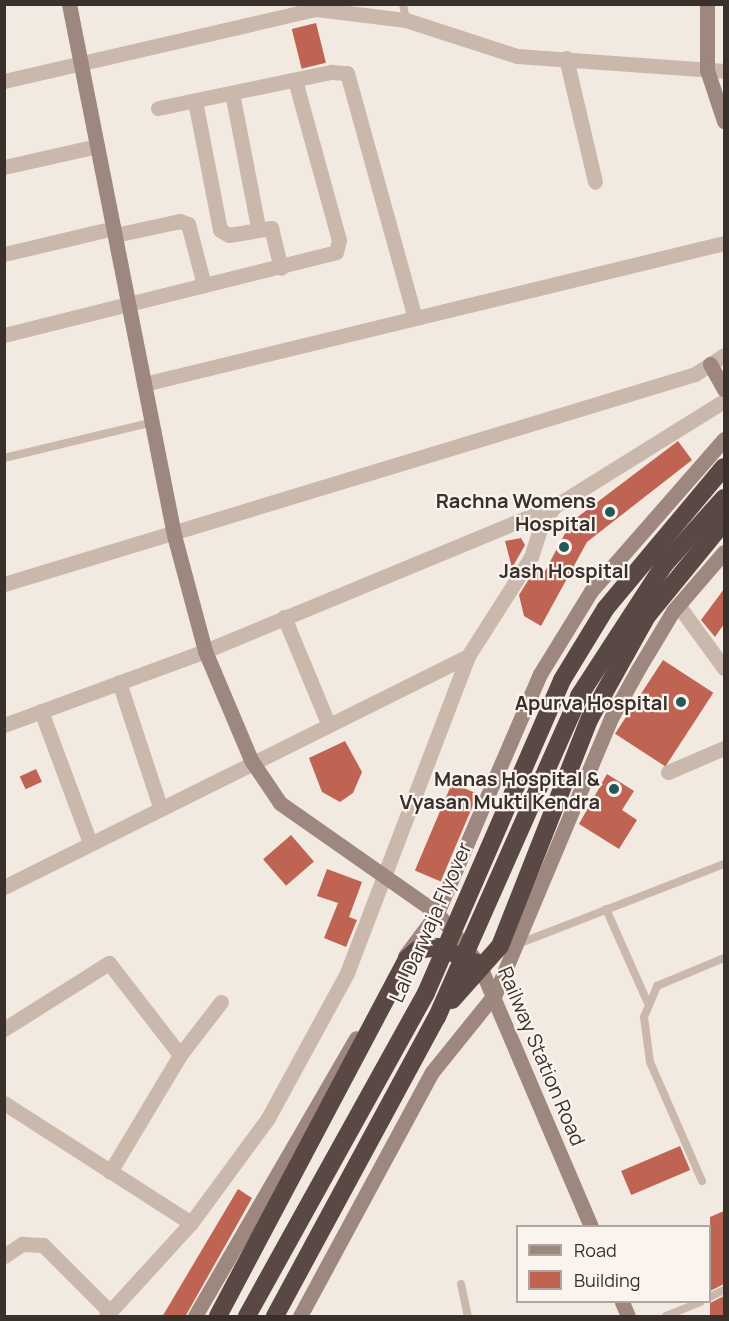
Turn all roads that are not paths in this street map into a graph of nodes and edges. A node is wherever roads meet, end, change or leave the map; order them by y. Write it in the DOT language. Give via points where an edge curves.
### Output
graph roads {
  1 [pos="69,4"];
  2 [pos="706,4"];
  3 [pos="315,7"];
  4 [pos="405,12"];
  5 [pos="566,58"];
  6 [pos="81,64"];
  7 [pos="707,70"];
  8 [pos="724,71"];
  9 [pos="295,80"];
  10 [pos="4,81"];
  11 [pos="232,93"];
  12 [pos="195,101"];
  13 [pos="158,108"];
  14 [pos="724,121"];
  15 [pos="97,146"];
  16 [pos="4,167"];
  17 [pos="595,182"];
  18 [pos="258,227"];
  19 [pos="114,231"];
  20 [pos="724,243"];
  21 [pos="4,254"];
  22 [pos="281,268"];
  23 [pos="204,285"];
  24 [pos="130,303"];
  25 [pos="415,318"];
  26 [pos="4,336"];
  27 [pos="724,355"];
  28 [pos="710,364"];
  29 [pos="144,384"];
  30 [pos="724,389"];
  31 [pos="724,401"];
  32 [pos="153,422"];
  33 [pos="724,438"];
  34 [pos="4,458"];
  35 [pos="724,467"];
  36 [pos="724,498"];
  37 [pos="555,506"];
  38 [pos="724,522"];
  39 [pos="174,535"];
  40 [pos="724,552"];
  41 [pos="4,584"];
  42 [pos="678,605"];
  43 [pos="284,617"];
  44 [pos="205,651"];
  45 [pos="468,656"];
  46 [pos="724,668"];
  47 [pos="119,682"];
  48 [pos="41,711"];
  49 [pos="328,723"];
  50 [pos="4,725"];
  51 [pos="724,748"];
  52 [pos="251,760"];
  53 [pos="668,772"];
  54 [pos="160,807"];
  55 [pos="90,843"];
  56 [pos="724,864"];
  57 [pos="382,873"];
  58 [pos="4,887"];
  59 [pos="606,909"];
  60 [pos="436,913"];
  61 [pos="516,944"];
  62 [pos="724,958"];
  63 [pos="479,964"];
  64 [pos="495,994"];
  65 [pos="647,1001"];
  66 [pos="221,1002"];
  67 [pos="437,1017"];
  68 [pos="4,1029"];
  69 [pos="180,1055"];
  70 [pos="4,1103"];
  71 [pos="110,1172"];
  72 [pos="702,1181"];
  73 [pos="191,1223"];
  74 [pos="590,1225"];
  75 [pos="4,1257"];
  76 [pos="461,1284"];
  77 [pos="622,1303"];
  78 [pos="698,1303"];
  79 [pos="108,1314"];
  80 [pos="195,1317"];
  81 [pos="218,1317"];
  82 [pos="247,1317"];
  83 [pos="275,1317"];
  84 [pos="300,1317"];
  85 [pos="468,1317"];
  86 [pos="628,1317"];
  87 [pos="666,1317"];
  1 -- 6 [label="street, Railway Station Road"];
  2 -- 7 [label="street"];
  3 -- 4 [label="street"];
  3 -- 6 [label="street"];
  4 -- 5 [label="street" via="517,56"];
  5 -- 7 [label="street"];
  5 -- 17 [label="street"];
  6 -- 10 [label="street"];
  6 -- 15 [label="street, Railway Station Road"];
  7 -- 8 [label="street"];
  7 -- 14 [label="street"];
  9 -- 11 [label="street"];
  9 -- 22 [label="street" via="339,248 331,255"];
  9 -- 25 [label="street" via="347,73"];
  11 -- 12 [label="street"];
  11 -- 18 [label="street"];
  12 -- 13 [label="street"];
  12 -- 18 [label="street" via="220,231 229,235"];
  15 -- 16 [label="street"];
  15 -- 19 [label="street, Railway Station Road"];
  18 -- 22 [label="street" via="274,232"];
  19 -- 21 [label="street"];
  19 -- 23 [label="street" via="180,221 189,224"];
  19 -- 24 [label="street, Railway Station Road"];
  20 -- 25 [label="street"];
  22 -- 23 [label="street"];
  23 -- 24 [label="street"];
  24 -- 26 [label="street"];
  24 -- 29 [label="street, Railway Station Road"];
  25 -- 29 [label="street"];
  27 -- 28 [label="street"];
  28 -- 30 [label="street"];
  28 -- 39 [label="street" via="695,374"];
  29 -- 32 [label="street, Railway Station Road"];
  31 -- 37 [label="street"];
  32 -- 34 [label="lane"];
  32 -- 39 [label="street, Railway Station Road"];
  33 -- 60 [label="street" via="591,591 540,674"];
  35 -- 82 [label="highway, Lal Darwaja Flyover, bridge" via="606,608 562,680 426,993"];
  36 -- 67 [label="highway, bridge" via="664,565 579,696"];
  37 -- 43 [label="street"];
  37 -- 45 [label="street" via="520,578"];
  38 -- 67 [label="highway, bridge" via="647,616 590,718 500,946"];
  39 -- 41 [label="street"];
  39 -- 44 [label="street, Railway Station Road"];
  40 -- 42 [label="street"];
  42 -- 46 [label="street"];
  42 -- 61 [label="street" via="611,718"];
  43 -- 44 [label="street"];
  43 -- 49 [label="street"];
  44 -- 47 [label="street"];
  44 -- 52 [label="street, Railway Station Road"];
  45 -- 49 [label="street"];
  45 -- 57 [label="street"];
  47 -- 48 [label="street"];
  47 -- 54 [label="street"];
  48 -- 50 [label="street"];
  48 -- 55 [label="street"];
  49 -- 52 [label="street"];
  51 -- 53 [label="street"];
  52 -- 54 [label="street"];
  52 -- 57 [label="street, Railway Station Road" via="280,802"];
  54 -- 55 [label="street"];
  55 -- 58 [label="street"];
  56 -- 59 [label="lane"];
  57 -- 60 [label="street, Railway Station Road"];
  57 -- 73 [label="street" via="347,973 268,1118"];
  59 -- 61 [label="lane"];
  59 -- 65 [label="lane"];
  60 -- 63 [label="street, Railway Station Road"];
  60 -- 80 [label="street" via="396,968"];
  61 -- 64 [label="street"];
  62 -- 65 [label="lane" via="657,986"];
  63 -- 64 [label="street, Railway Station Road"];
  63 -- 81 [label="highway" via="457,951 428,947 407,959"];
  64 -- 74 [label="street, Railway Station Road"];
  64 -- 84 [label="street" via="432,1072"];
  65 -- 72 [label="lane" via="644,1040 650,1062"];
  66 -- 69 [label="street"];
  67 -- 83 [label="highway, bridge"];
  68 -- 69 [label="street" via="109,963"];
  69 -- 71 [label="street"];
  70 -- 71 [label="street"];
  71 -- 73 [label="street"];
  73 -- 79 [label="street"];
  75 -- 79 [label="street" via="22,1244 44,1245"];
  76 -- 85 [label="lane"];
  77 -- 86 [label="street"];
  78 -- 87 [label="lane"];
}
